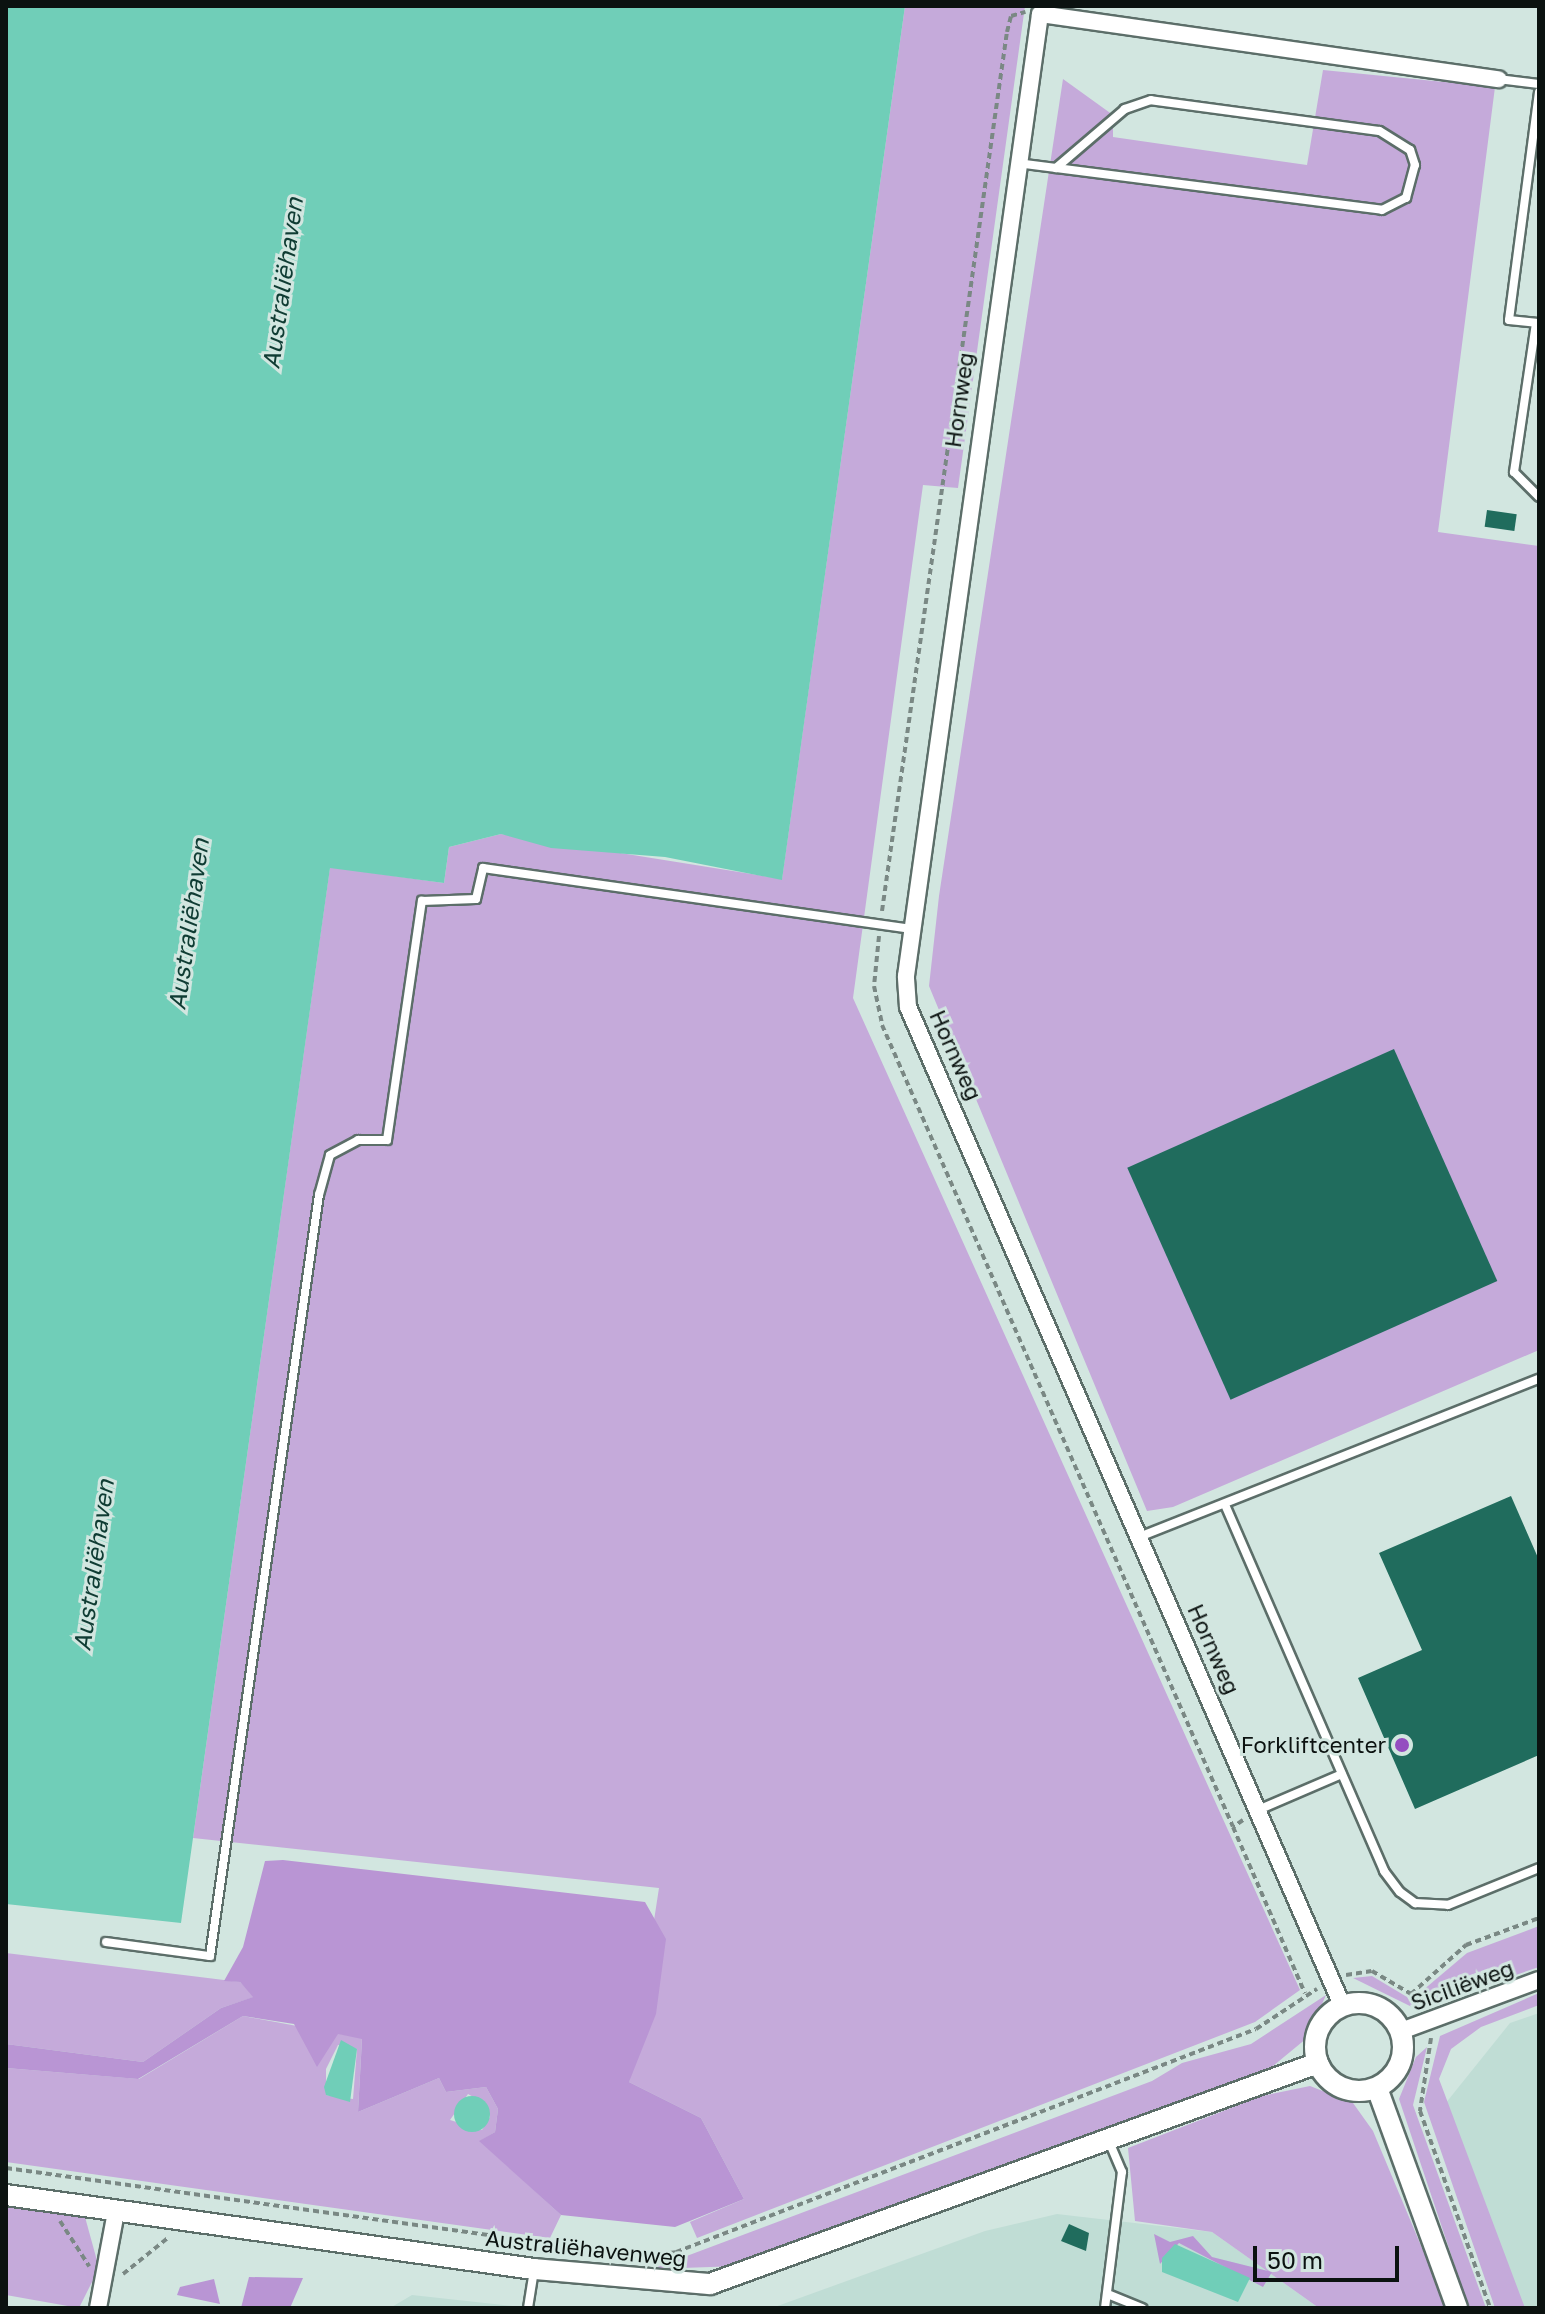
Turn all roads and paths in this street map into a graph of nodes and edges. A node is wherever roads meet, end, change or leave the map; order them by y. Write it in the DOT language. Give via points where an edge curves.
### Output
graph roads {
  1 [pos="1040,10"];
  2 [pos="1498,79"];
  3 [pos="1539,84"];
  4 [pos="1539,92"];
  5 [pos="1016,163"];
  6 [pos="1056,168"];
  7 [pos="1538,324"];
  8 [pos="1539,497"];
  9 [pos="880,925"];
  10 [pos="912,929"];
  11 [pos="1539,1379"];
  12 [pos="1226,1507"];
  13 [pos="1139,1537"];
  14 [pos="1342,1774"];
  15 [pos="1258,1811"];
  16 [pos="1233,1827"];
  17 [pos="1539,1868"];
  18 [pos="1539,1918"];
  19 [pos="106,1942"];
  20 [pos="1539,1980"];
  21 [pos="1332,1983"];
  22 [pos="1305,1993"];
  23 [pos="1411,1994"];
  24 [pos="1342,2005"];
  25 [pos="1425,2022"];
  26 [pos="1401,2031"];
  27 [pos="1318,2063"];
  28 [pos="1377,2088"];
  29 [pos="1109,2141"];
  30 [pos="6,2168"];
  31 [pos="64,2176"];
  32 [pos="176,2192"];
  33 [pos="6,2195"];
  34 [pos="60,2203"];
  35 [pos="116,2212"];
  36 [pos="173,2220"];
  37 [pos="534,2269"];
  38 [pos="106,2278"];
  39 [pos="1110,2295"];
  40 [pos="98,2308"];
  41 [pos="528,2308"];
  42 [pos="1105,2308"];
  43 [pos="1143,2308"];
  44 [pos="1457,2308"];
  45 [pos="1490,2308"];
  1 -- 2 [label="street"];
  1 -- 5 [label="street, Hornweg"];
  1 -- 9 [label="path" via="1013,14 1007,32"];
  2 -- 3 [label="lane"];
  4 -- 7 [label="lane" via="1509,320"];
  5 -- 6 [label="lane"];
  5 -- 10 [label="street, Hornweg"];
  6 -- 6 [label="lane" via="1382,210 1406,198 1415,165 1410,150 1379,131 1151,100 1125,109"];
  7 -- 8 [label="lane" via="1514,472"];
  9 -- 10 [label="lane"];
  9 -- 16 [label="path" via="874,986 882,1025"];
  9 -- 19 [label="lane" via="483,868 476,899 422,901 387,1140 358,1140 330,1155 319,1195 210,1956"];
  10 -- 13 [label="street, Hornweg" via="908,1007"];
  11 -- 12 [label="lane"];
  12 -- 13 [label="lane"];
  12 -- 14 [label="lane"];
  13 -- 15 [label="street, Hornweg"];
  14 -- 15 [label="lane"];
  14 -- 17 [label="lane" via="1384,1871 1415,1903 1448,1905"];
  15 -- 16 [label="path"];
  15 -- 21 [label="street, Hornweg"];
  16 -- 22 [label="path"];
  18 -- 23 [label="path" via="1466,1945"];
  20 -- 25 [label="street, Siciliëweg"];
  21 -- 22 [label="path"];
  21 -- 23 [label="path" via="1372,1971"];
  21 -- 24 [label="street, Hornweg"];
  22 -- 32 [label="path" via="1242,2034 676,2252 640,2256"];
  23 -- 25 [label="path"];
  24 -- 26 [label="street" via="1371,2003"];
  24 -- 27 [label="street" via="1316,2036"];
  25 -- 26 [label="street, Siciliëweg"];
  25 -- 45 [label="path" via="1434,2046 1420,2111"];
  26 -- 28 [label="street" via="1397,2071"];
  27 -- 28 [label="street" via="1349,2090"];
  27 -- 29 [label="street, Australiëhavenweg"];
  28 -- 44 [label="street"];
  29 -- 37 [label="street, Australiëhavenweg" via="710,2284"];
  29 -- 39 [label="lane" via="1122,2172"];
  30 -- 31 [label="path"];
  31 -- 32 [label="path"];
  31 -- 34 [label="path"];
  32 -- 36 [label="path"];
  33 -- 34 [label="street, Australiëhavenweg"];
  34 -- 35 [label="street, Australiëhavenweg"];
  34 -- 38 [label="path" via="59,2224 93,2272"];
  35 -- 36 [label="street, Australiëhavenweg"];
  35 -- 38 [label="street"];
  36 -- 37 [label="street, Australiëhavenweg"];
  36 -- 38 [label="path" via="159,2249 118,2279"];
  37 -- 41 [label="lane"];
  38 -- 40 [label="street"];
  39 -- 42 [label="lane"];
  39 -- 43 [label="lane"];
}
